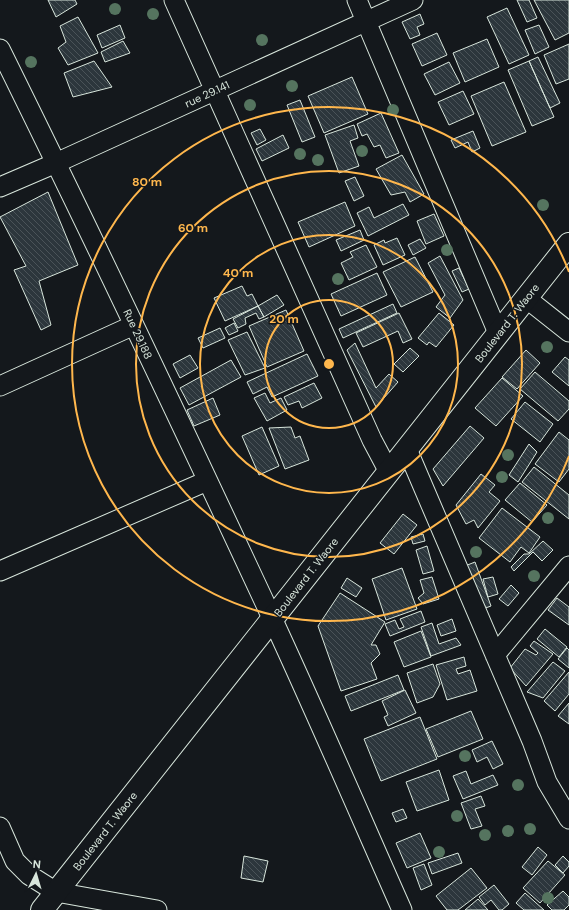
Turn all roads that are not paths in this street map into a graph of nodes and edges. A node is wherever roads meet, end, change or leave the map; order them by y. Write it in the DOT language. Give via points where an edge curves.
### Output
graph roads {
  1 [pos="174,0"];
  2 [pos="357,0"];
  3 [pos="413,0"];
  4 [pos="367,21"];
  5 [pos="0,49"];
  6 [pos="215,91"];
  7 [pos="56,163"];
  8 [pos="0,187"];
  9 [pos="569,244"];
  10 [pos="526,298"];
  11 [pos="134,325"];
  12 [pos="569,332"];
  13 [pos="498,333"];
  14 [pos="0,386"];
  15 [pos="407,449"];
  16 [pos="389,472"];
  17 [pos="207,481"];
  18 [pos="569,566"];
  19 [pos="0,571"];
  20 [pos="272,620"];
  21 [pos="495,655"];
  22 [pos="569,819"];
  23 [pos="0,827"];
  24 [pos="56,892"];
  25 [pos="42,910"];
  26 [pos="156,910"];
  27 [pos="402,910"];
  1 -- 6 [label="street"];
  2 -- 4 [label="street"];
  3 -- 4 [label="street, rue 29.141"];
  4 -- 6 [label="street, rue 29.141"];
  4 -- 13 [label="street"];
  5 -- 7 [label="street, Rue 29.188"];
  6 -- 7 [label="street, rue 29.141"];
  6 -- 16 [label="street" via="372,440"];
  7 -- 8 [label="street, rue 29.141"];
  7 -- 11 [label="street, Rue 29.188"];
  9 -- 10 [label="street, Boulevard T. Waore"];
  10 -- 12 [label="street"];
  10 -- 13 [label="street, Boulevard T. Waore"];
  11 -- 14 [label="street"];
  11 -- 17 [label="street, Rue 29.188"];
  13 -- 15 [label="street, Boulevard T. Waore"];
  15 -- 16 [label="street, Boulevard T. Waore"];
  15 -- 21 [label="street"];
  16 -- 20 [label="street, Boulevard T. Waore"];
  17 -- 19 [label="street"];
  17 -- 20 [label="street, Rue 29.188"];
  18 -- 21 [label="street"];
  20 -- 24 [label="street, Boulevard T. Waore"];
  20 -- 27 [label="street, Rue 29.188"];
  21 -- 22 [label="street" via="547,782"];
  23 -- 24 [label="street" via="15,861 29,875"];
  24 -- 25 [label="street, Boulevard T. Waore"];
  24 -- 26 [label="street"];
}
